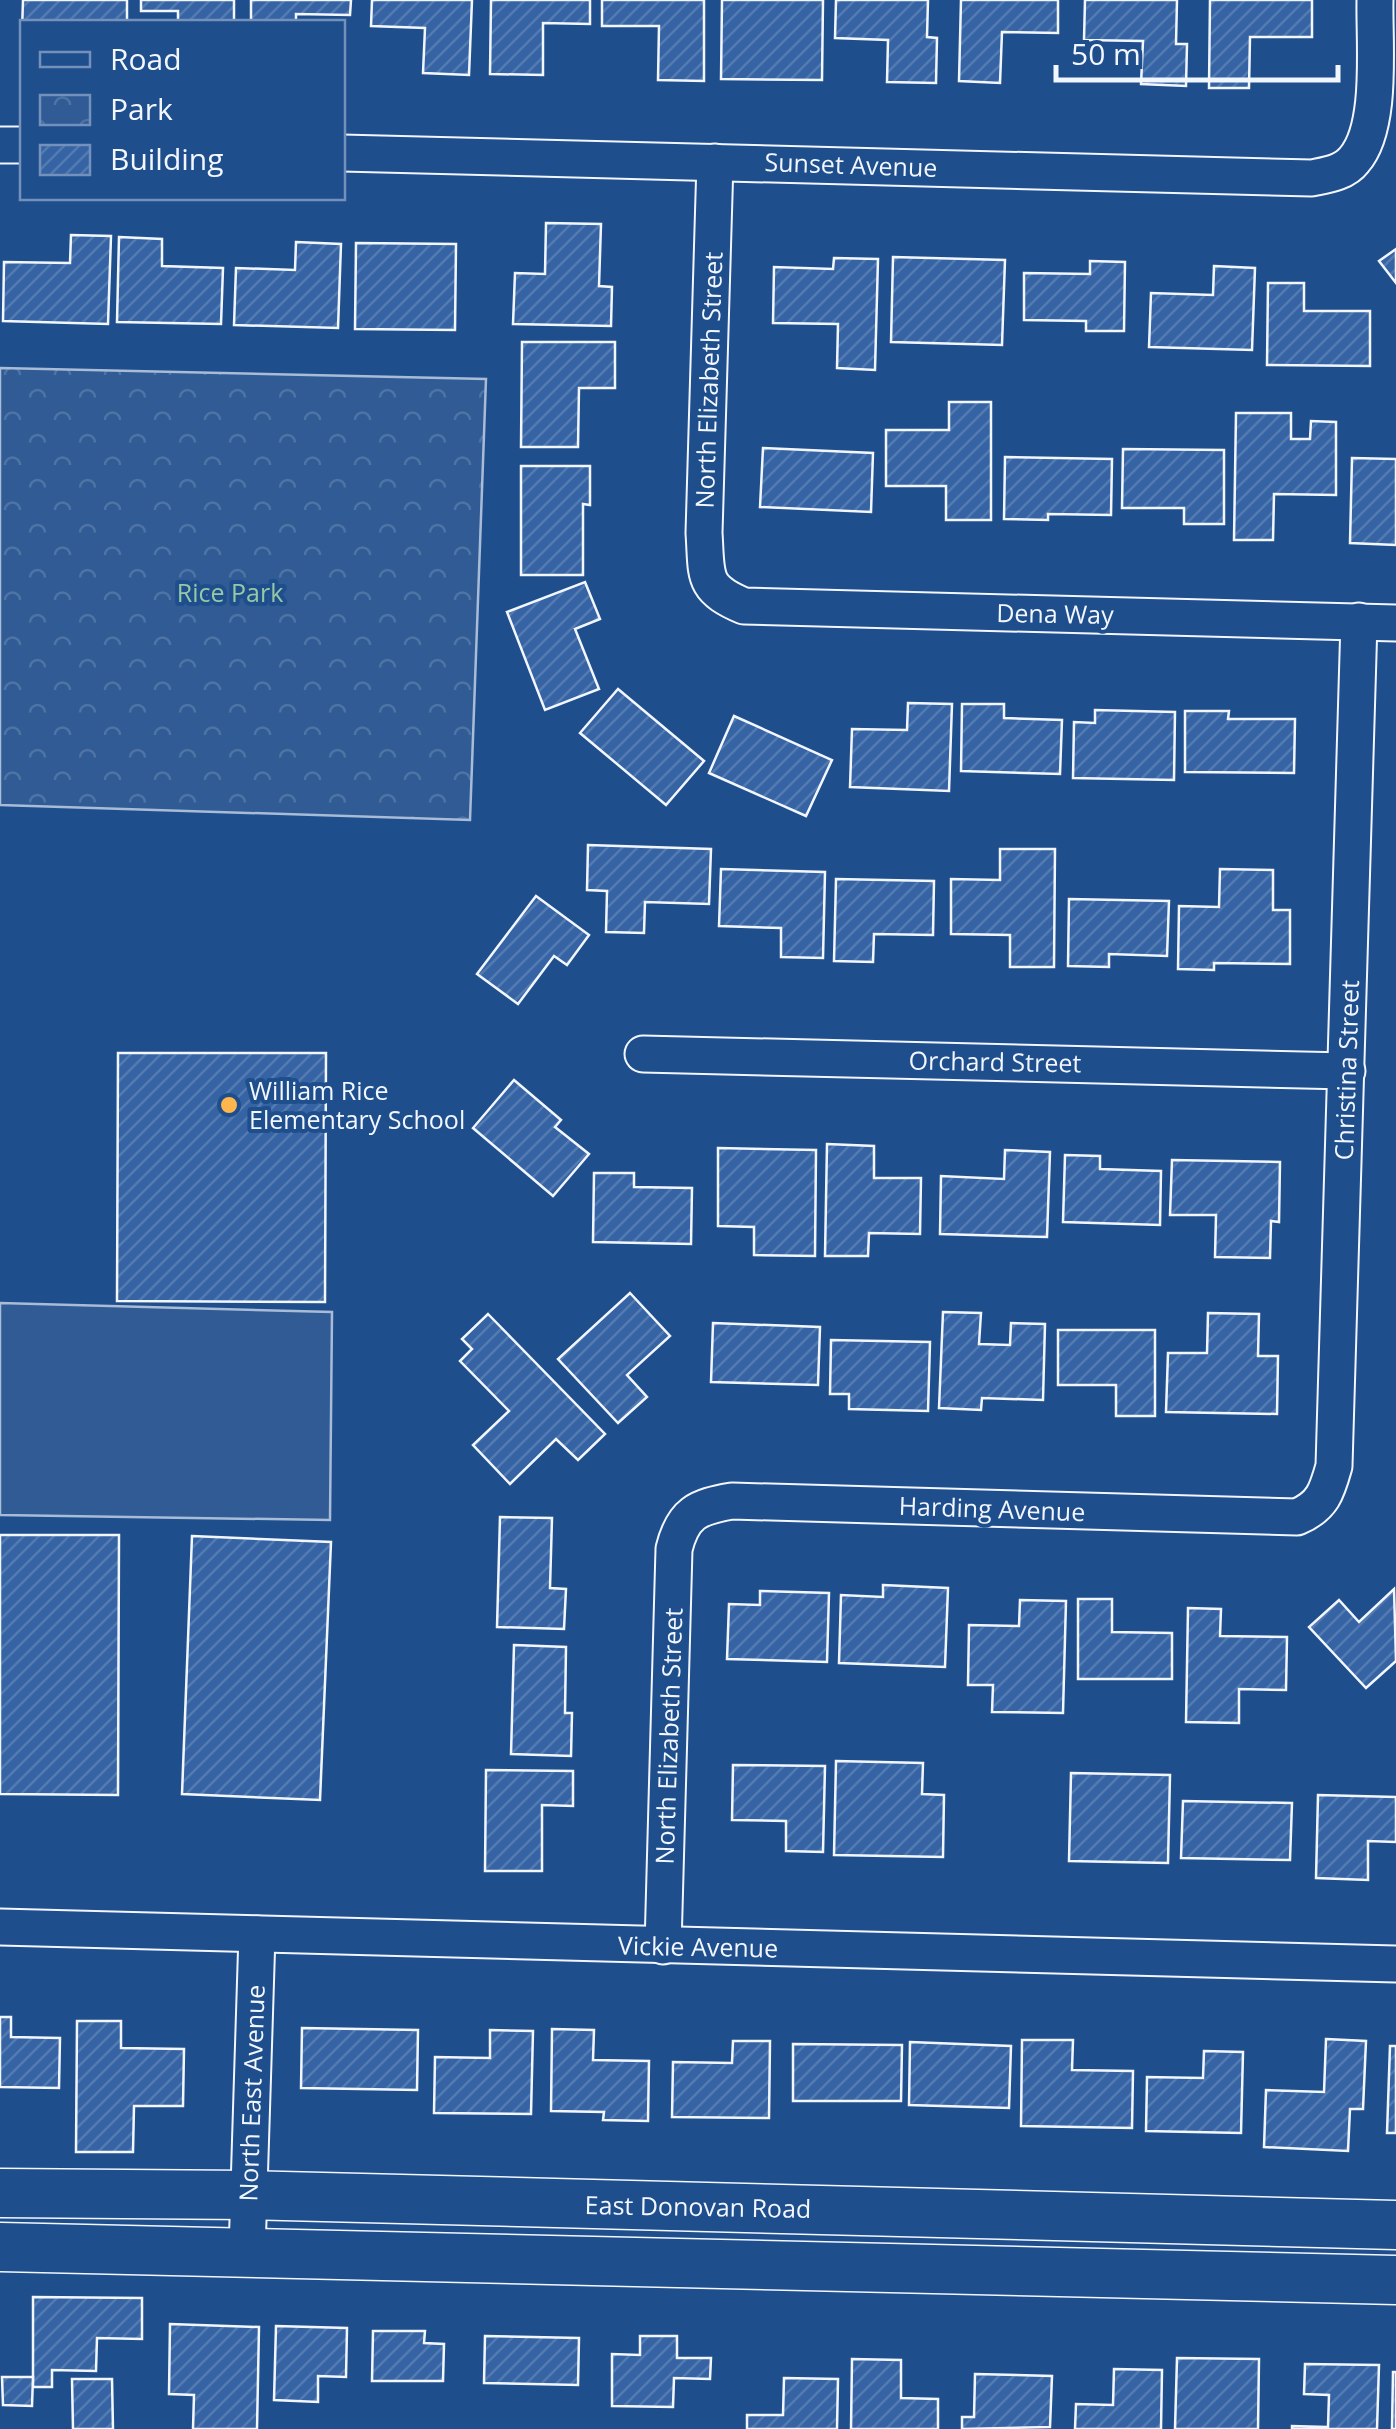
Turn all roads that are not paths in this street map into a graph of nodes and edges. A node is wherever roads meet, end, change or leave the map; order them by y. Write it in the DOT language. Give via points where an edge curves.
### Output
graph roads {
  1 [pos="1375,0"];
  2 [pos="345,153"];
  3 [pos="715,162"];
  4 [pos="717,594"];
  5 [pos="1359,622"];
  6 [pos="1396,622"];
  7 [pos="643,1054"];
  8 [pos="1347,1071"];
  9 [pos="1311,1511"];
  10 [pos="680,1526"];
  11 [pos="0,1928"];
  12 [pos="256,1934"];
  13 [pos="663,1946"];
  14 [pos="1396,1964"];
  15 [pos="0,2193"];
  16 [pos="249,2195"];
  17 [pos="1396,2225"];
  18 [pos="0,2248"];
  19 [pos="247,2252"];
  20 [pos="1396,2280"];
  1 -- 3 [label="street, Sunset Avenue" via="1372,128 1354,160 1312,178"];
  2 -- 3 [label="street, Sunset Avenue"];
  3 -- 4 [label="street, North Elizabeth Street" via="704,533 707,581"];
  4 -- 5 [label="street, Dena Way" via="744,606"];
  5 -- 6 [label="street, Dena Way"];
  5 -- 8 [label="street, Christina Street"];
  7 -- 8 [label="street, Orchard Street"];
  8 -- 9 [label="street, Christina Street" via="1334,1466 1326,1496"];
  9 -- 10 [label="street, Harding Avenue" via="1297,1518 732,1501 702,1506"];
  10 -- 13 [label="street, North Elizabeth Street" via="674,1549"];
  11 -- 12 [label="street, Vickie Avenue"];
  12 -- 13 [label="street, Vickie Avenue"];
  12 -- 16 [label="street, North East Avenue"];
  13 -- 14 [label="street, Vickie Avenue"];
  15 -- 16 [label="main road, East Donovan Road"];
  16 -- 17 [label="main road, East Donovan Road"];
  16 -- 19 [label="street, North East Avenue"];
  18 -- 19 [label="main road"];
  19 -- 20 [label="main road"];
}
